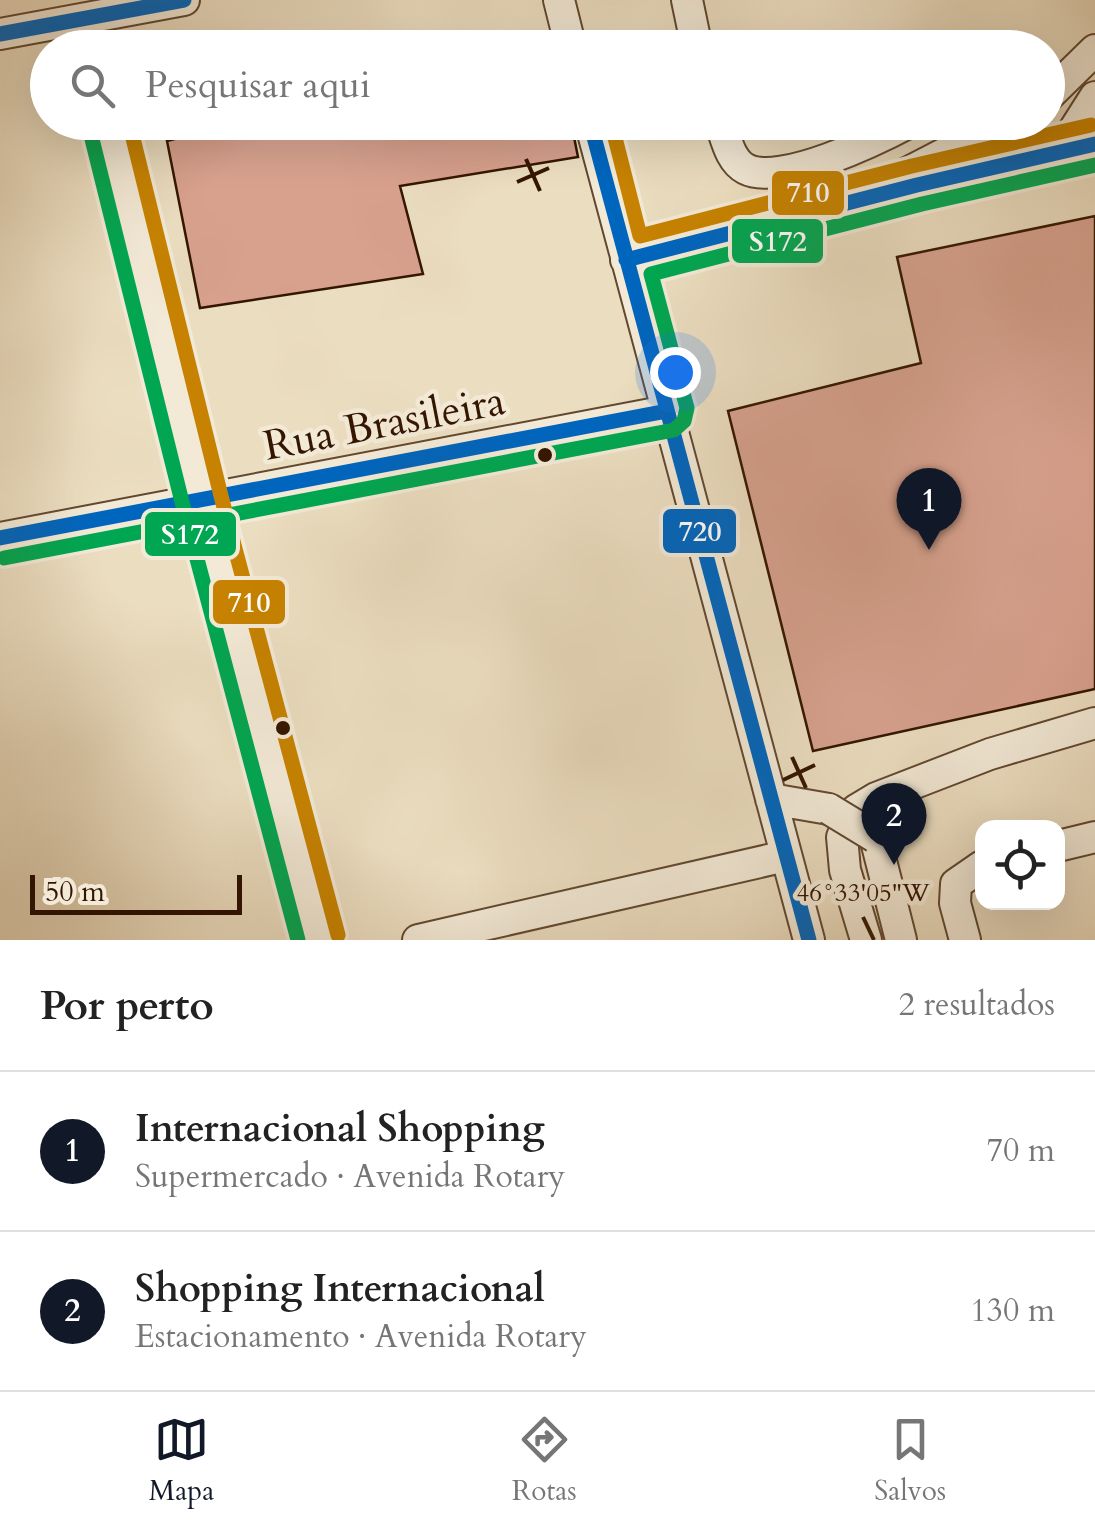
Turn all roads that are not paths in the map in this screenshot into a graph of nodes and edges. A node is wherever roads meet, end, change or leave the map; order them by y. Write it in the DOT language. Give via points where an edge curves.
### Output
graph roads {
  1 [pos="184,0"];
  2 [pos="559,0"];
  3 [pos="687,0"];
  4 [pos="83,22"];
  5 [pos="566,30"];
  6 [pos="693,30"];
  7 [pos="0,34"];
  8 [pos="1095,48"];
  9 [pos="1065,59"];
  10 [pos="1065,79"];
  11 [pos="1095,97"];
  12 [pos="112,140"];
  13 [pos="595,140"];
  14 [pos="726,140"];
  15 [pos="874,140"];
  16 [pos="971,140"];
  17 [pos="1095,144"];
  18 [pos="1060,152"];
  19 [pos="846,205"];
  20 [pos="626,260"];
  21 [pos="666,411"];
  22 [pos="202,500"];
  23 [pos="0,538"];
  24 [pos="1095,722"];
  25 [pos="771,799"];
  26 [pos="1095,836"];
  27 [pos="1065,844"];
  28 [pos="786,856"];
  29 [pos="975,871"];
  30 [pos="319,940"];
  31 [pos="418,940"];
  32 [pos="809,940"];
  33 [pos="866,940"];
  34 [pos="901,940"];
  35 [pos="965,940"];
  1 -- 4 [label="street"];
  2 -- 5 [label="street"];
  3 -- 6 [label="street"];
  4 -- 7 [label="street"];
  8 -- 9 [label="street"];
  8 -- 10 [label="street"];
  11 -- 18 [label="street"];
  12 -- 22 [label="street"];
  13 -- 20 [label="street"];
  14 -- 15 [label="street" via="743,168 755,173 785,172"];
  16 -- 19 [label="street"];
  17 -- 18 [label="street"];
  18 -- 19 [label="street"];
  19 -- 20 [label="street"];
  20 -- 21 [label="street"];
  21 -- 22 [label="street, Rua Brasileira"];
  21 -- 25 [label="street"];
  22 -- 23 [label="street, Rua Brasileira"];
  22 -- 30 [label="street"];
  24 -- 33 [label="street" via="990,754 856,810 842,837"];
  25 -- 28 [label="street"];
  25 -- 34 [label="street, bridge" via="829,809 875,836"];
  26 -- 27 [label="street"];
  28 -- 31 [label="street"];
  28 -- 32 [label="street"];
  29 -- 35 [label="street" via="956,884"];
}
